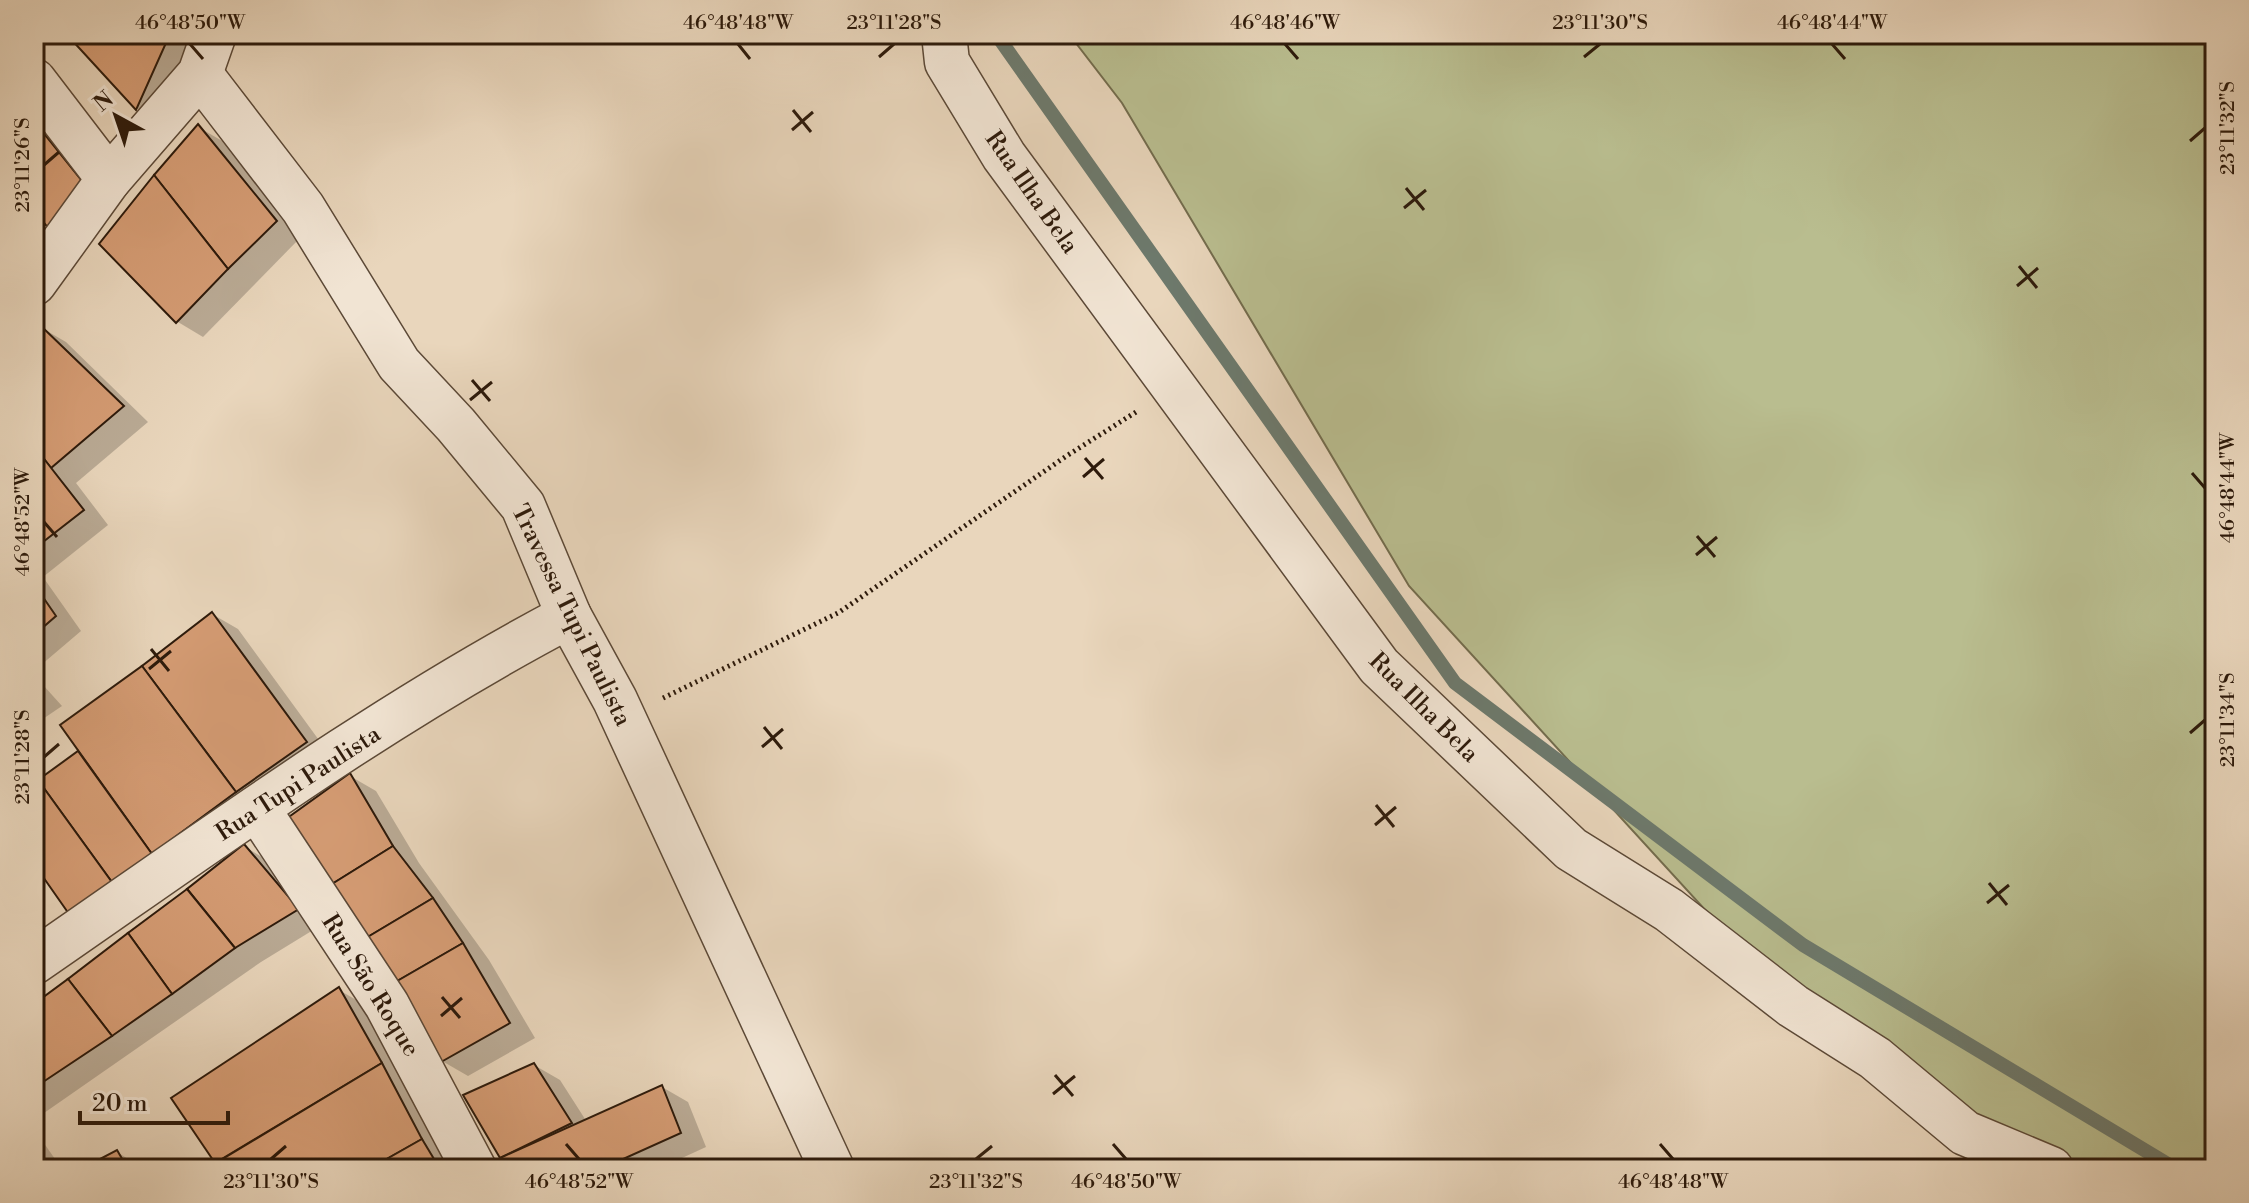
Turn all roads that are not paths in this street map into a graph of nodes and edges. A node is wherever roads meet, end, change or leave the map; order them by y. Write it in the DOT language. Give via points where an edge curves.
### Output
graph roads {
  1 [pos="214,34"];
  2 [pos="944,34"];
  3 [pos="200,74"];
  4 [pos="34,81"];
  5 [pos="109,179"];
  6 [pos="34,283"];
  7 [pos="569,616"];
  8 [pos="257,808"];
  9 [pos="34,962"];
  10 [pos="474,1169"];
  11 [pos="832,1169"];
  12 [pos="2051,1169"];
  1 -- 3 [label="street"];
  2 -- 12 [label="street, Rua Ilha Bela" via="947,62 1004,156 1379,666 1571,849 1669,910 1793,1006 1875,1058 1965,1133"];
  3 -- 5 [label="street"];
  3 -- 7 [label="street, Travessa Tupi Paulista" via="303,208 399,364 523,506"];
  4 -- 5 [label="street"];
  5 -- 6 [label="street"];
  7 -- 8 [label="street, Rua Tupi Paulista" via="502,651"];
  7 -- 11 [label="street, Travessa Tupi Paulista" via="623,718"];
  8 -- 9 [label="street, Rua Tupi Paulista"];
  8 -- 10 [label="street, Rua São Roque" via="387,1005"];
}
